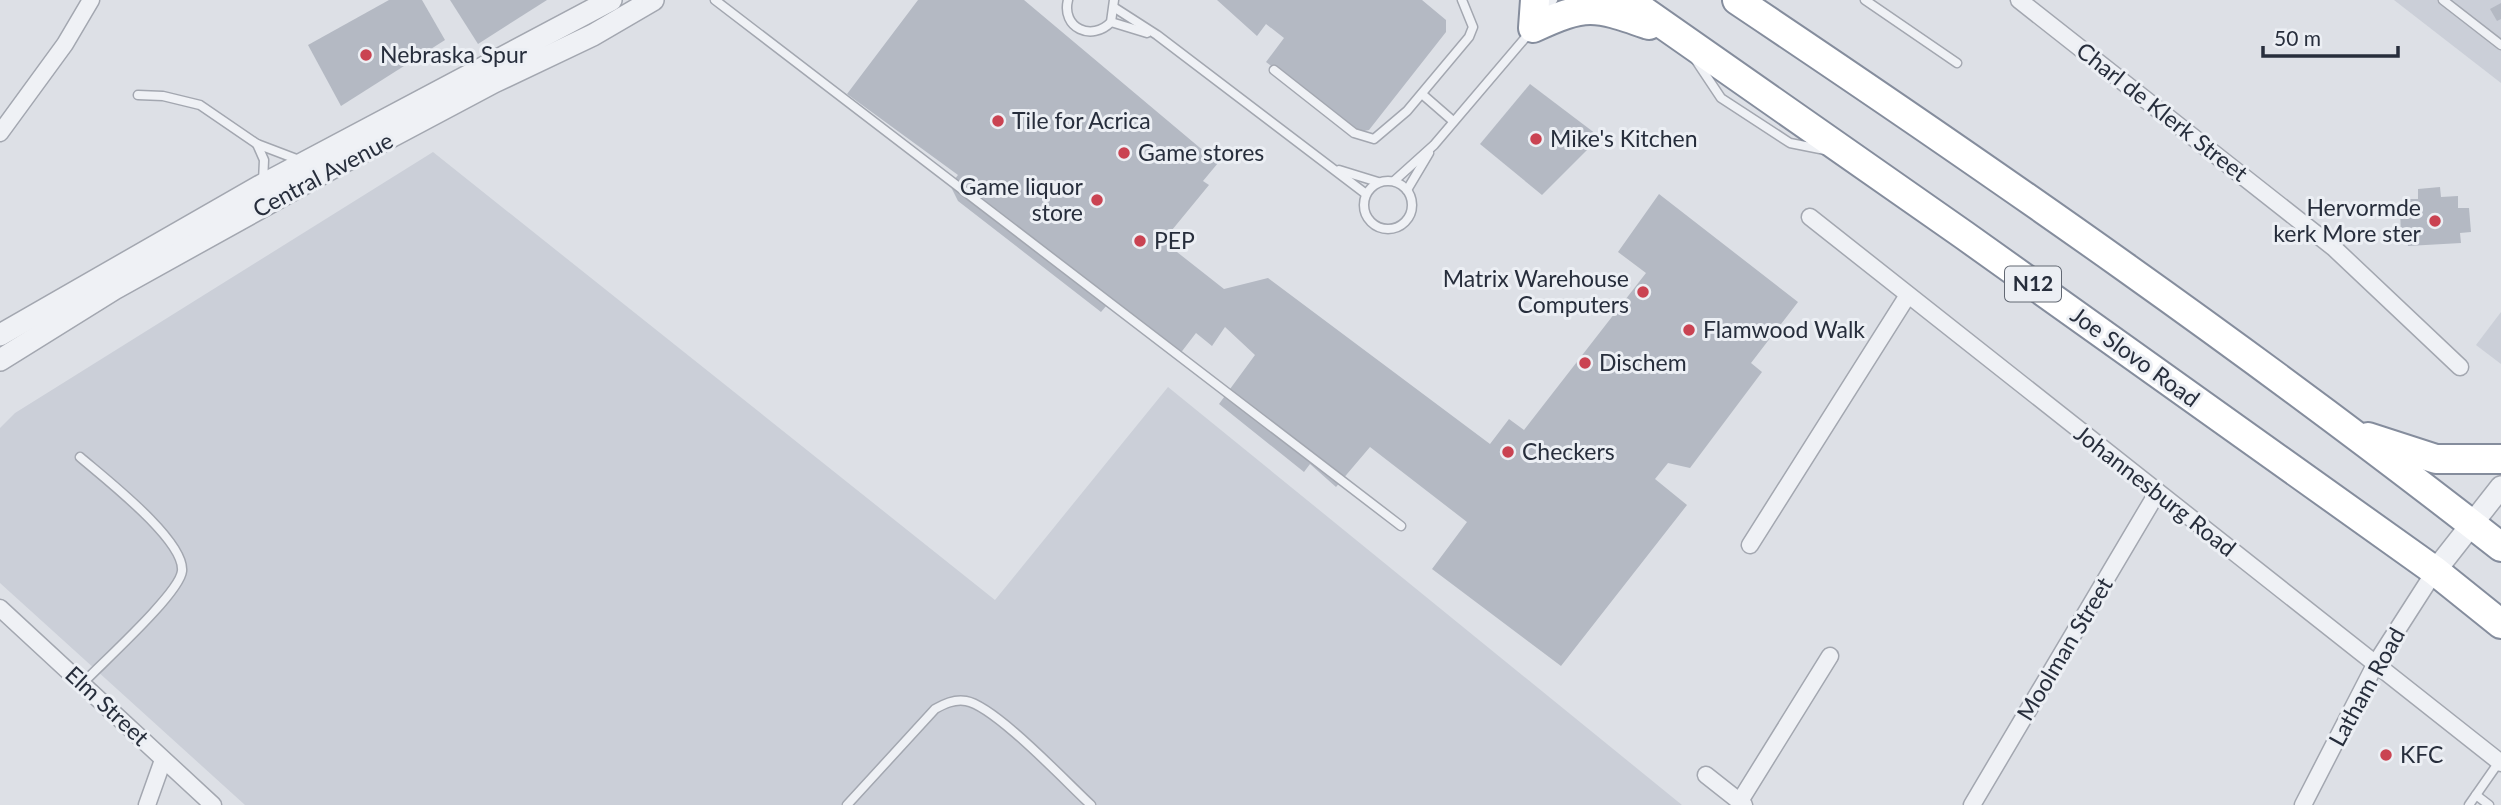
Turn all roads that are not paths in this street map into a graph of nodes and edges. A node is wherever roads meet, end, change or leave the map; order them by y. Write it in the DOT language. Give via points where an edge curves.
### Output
graph roads {
  1 [pos="611,0"];
  2 [pos="653,0"];
  3 [pos="715,0"];
  4 [pos="1059,0"];
  5 [pos="1068,0"];
  6 [pos="1462,0"];
  7 [pos="1553,0"];
  8 [pos="1628,0"];
  9 [pos="1737,0"];
  10 [pos="1865,0"];
  11 [pos="2019,0"];
  12 [pos="2443,0"];
  13 [pos="84,4"];
  14 [pos="1115,4"];
  15 [pos="1534,14"];
  16 [pos="1068,15"];
  17 [pos="1111,22"];
  18 [pos="1157,35"];
  19 [pos="1679,37"];
  20 [pos="2501,45"];
  21 [pos="1957,63"];
  22 [pos="1274,70"];
  23 [pos="1422,94"];
  24 [pos="138,95"];
  25 [pos="1453,121"];
  26 [pos="0,133"];
  27 [pos="257,144"];
  28 [pos="1434,145"];
  29 [pos="305,162"];
  30 [pos="1333,167"];
  31 [pos="1394,181"];
  32 [pos="1378,183"];
  33 [pos="262,185"];
  34 [pos="1407,190"];
  35 [pos="1366,194"];
  36 [pos="1810,218"];
  37 [pos="1908,295"];
  38 [pos="0,335"];
  39 [pos="0,360"];
  40 [pos="2460,367"];
  41 [pos="2339,425"];
  42 [pos="80,457"];
  43 [pos="2501,459"];
  44 [pos="2501,487"];
  45 [pos="2157,493"];
  46 [pos="2471,523"];
  47 [pos="1401,526"];
  48 [pos="1750,545"];
  49 [pos="2501,547"];
  50 [pos="2434,571"];
  51 [pos="0,608"];
  52 [pos="2501,624"];
  53 [pos="1830,656"];
  54 [pos="2376,663"];
  55 [pos="83,683"];
  56 [pos="163,760"];
  57 [pos="2500,763"];
  58 [pos="1706,775"];
  59 [pos="2476,795"];
  60 [pos="1742,803"];
  61 [pos="147,805"];
  62 [pos="212,805"];
  63 [pos="847,805"];
  64 [pos="1091,805"];
  65 [pos="1972,805"];
  66 [pos="2303,805"];
  67 [pos="2469,805"];
  68 [pos="2488,805"];
  1 -- 29 [label="street, Central Avenue"];
  2 -- 39 [label="street, Central Avenue" via="332,168 114,289"];
  3 -- 47 [label="lane"];
  4 -- 16 [label="lane"];
  5 -- 16 [label="lane"];
  6 -- 23 [label="lane" via="1473,27 1469,37"];
  7 -- 15 [label="lane"];
  8 -- 19 [label="highway, Joe Slovo Road / N12"];
  9 -- 41 [label="highway" via="1938,135"];
  10 -- 21 [label="lane"];
  11 -- 40 [label="street, Charl de Klerk Street" via="2334,248"];
  12 -- 20 [label="lane"];
  13 -- 26 [label="street" via="65,44"];
  14 -- 17 [label="lane"];
  14 -- 18 [label="lane"];
  15 -- 19 [label="highway" via="1582,8 1615,13"];
  15 -- 25 [label="lane"];
  16 -- 17 [label="lane" via="1084,32 1099,31"];
  17 -- 18 [label="lane"];
  18 -- 30 [label="lane"];
  19 -- 50 [label="highway, Joe Slovo Road / N12"];
  22 -- 23 [label="lane" via="1367,139 1380,136"];
  23 -- 25 [label="lane"];
  24 -- 27 [label="lane" via="200,105"];
  25 -- 28 [label="lane"];
  27 -- 29 [label="lane"];
  27 -- 33 [label="lane" via="264,160"];
  28 -- 31 [label="lane"];
  28 -- 34 [label="lane"];
  29 -- 33 [label="street, Central Avenue"];
  30 -- 32 [label="lane"];
  30 -- 35 [label="lane"];
  31 -- 32 [label="lane"];
  31 -- 34 [label="lane"];
  32 -- 35 [label="lane"];
  33 -- 38 [label="street, Central Avenue"];
  34 -- 35 [label="lane" via="1412,204 1408,219 1389,229 1368,219"];
  36 -- 37 [label="street, Johannesburg Road"];
  37 -- 45 [label="street, Johannesburg Road"];
  37 -- 48 [label="street"];
  41 -- 43 [label="highway" via="2436,459"];
  41 -- 46 [label="highway"];
  42 -- 55 [label="lane" via="173,546 182,572 170,594"];
  44 -- 46 [label="street"];
  45 -- 54 [label="street, Johannesburg Road"];
  45 -- 65 [label="street, Moolman Street"];
  46 -- 49 [label="highway"];
  46 -- 50 [label="street"];
  50 -- 52 [label="highway, Joe Slovo Road / N12"];
  50 -- 54 [label="street, Latham Road"];
  51 -- 55 [label="street, Elm Street"];
  53 -- 60 [label="street"];
  54 -- 57 [label="street, Johannesburg Road"];
  54 -- 66 [label="street, Latham Road"];
  55 -- 56 [label="street, Elm Street"];
  56 -- 61 [label="street"];
  56 -- 62 [label="street, Elm Street"];
  57 -- 59 [label="lane"];
  58 -- 60 [label="street"];
  59 -- 67 [label="lane"];
  59 -- 68 [label="lane"];
  63 -- 64 [label="lane" via="935,709 967,701 998,719"];
}
